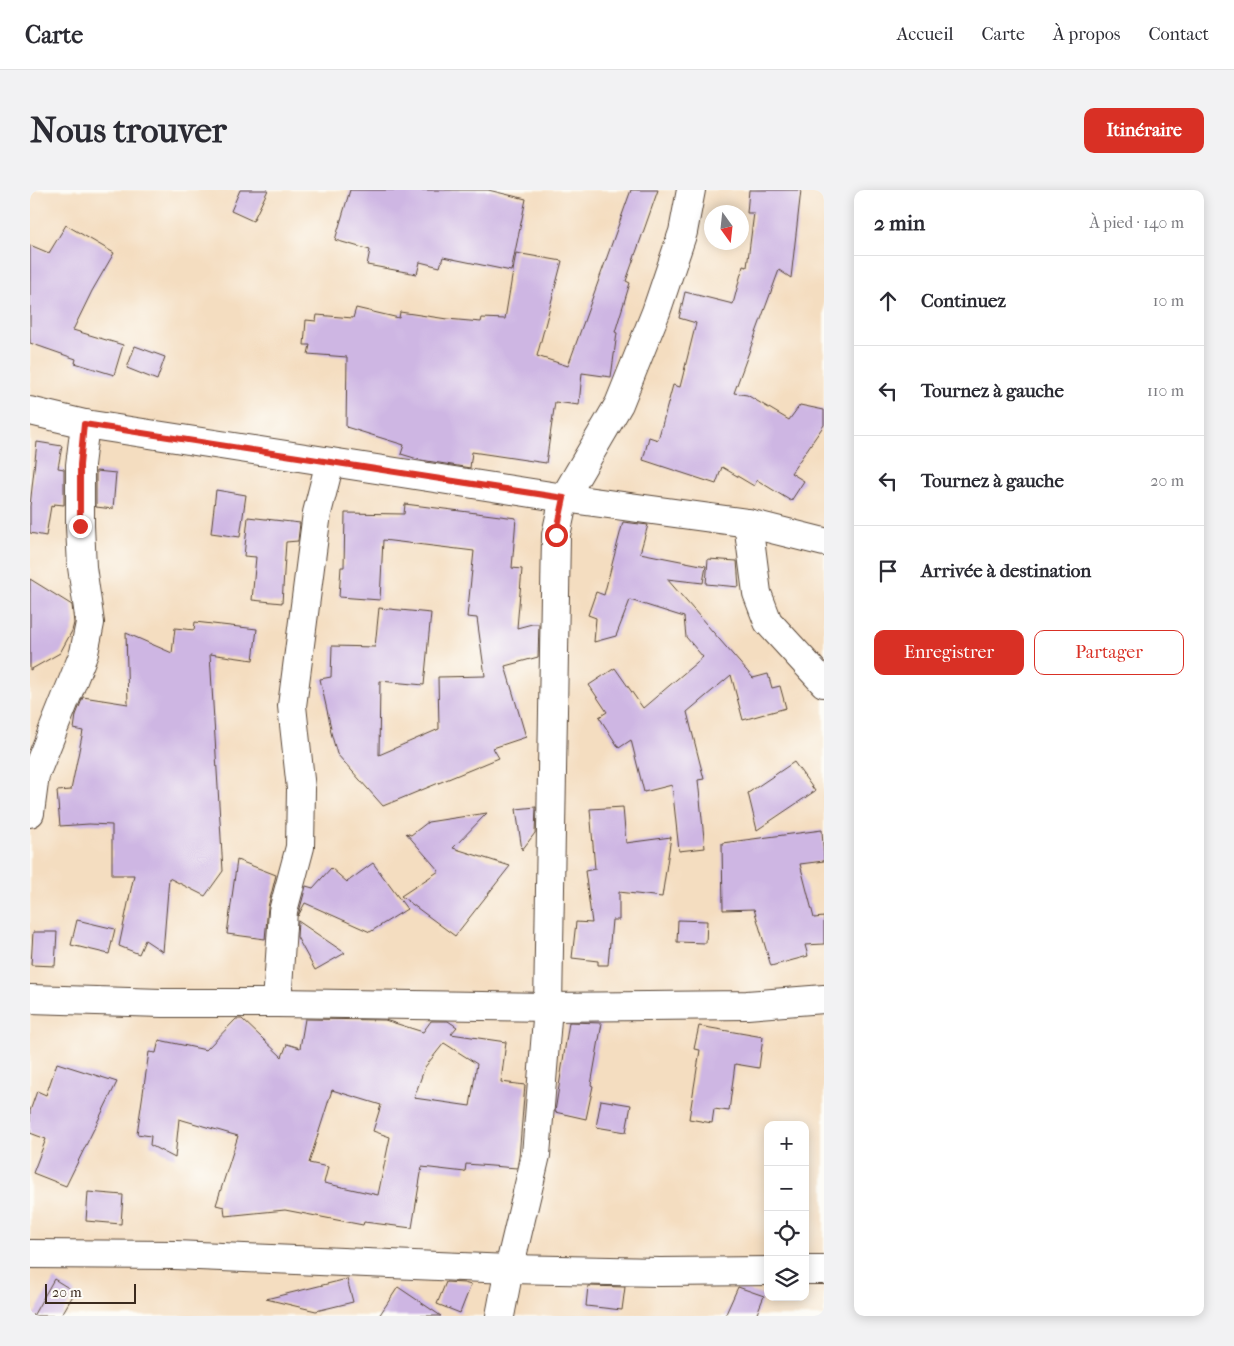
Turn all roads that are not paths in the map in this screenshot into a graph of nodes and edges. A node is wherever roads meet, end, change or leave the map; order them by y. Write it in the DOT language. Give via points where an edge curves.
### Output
graph roads {
  1 [pos="691,190"];
  2 [pos="30,411"];
  3 [pos="84,424"];
  4 [pos="330,462"];
  5 [pos="564,498"];
  6 [pos="748,523"];
  7 [pos="824,542"];
  8 [pos="824,683"];
  9 [pos="30,813"];
  10 [pos="30,998"];
  11 [pos="824,999"];
  12 [pos="277,1003"];
  13 [pos="548,1007"];
  14 [pos="30,1254"];
  15 [pos="509,1269"];
  16 [pos="809,1270"];
  17 [pos="824,1270"];
  18 [pos="764,1271"];
  19 [pos="500,1316"];
  1 -- 5 [label="street" via="683,232 656,312 619,404"];
  2 -- 3 [label="street"];
  3 -- 4 [label="street"];
  3 -- 9 [label="street" via="80,526 90,623 84,653 35,775"];
  4 -- 5 [label="street"];
  4 -- 12 [label="street" via="317,513 292,706 301,789 300,847 283,911"];
  5 -- 6 [label="street"];
  5 -- 13 [label="street" via="556,535"];
  6 -- 7 [label="street"];
  6 -- 8 [label="street" via="758,593 768,622"];
  10 -- 12 [label="street"];
  11 -- 13 [label="street" via="747,1005"];
  12 -- 13 [label="street"];
  13 -- 15 [label="street" via="536,1155"];
  14 -- 15 [label="street" via="175,1255"];
  15 -- 18 [label="street"];
  15 -- 19 [label="street"];
  16 -- 17 [label="street"];
}
